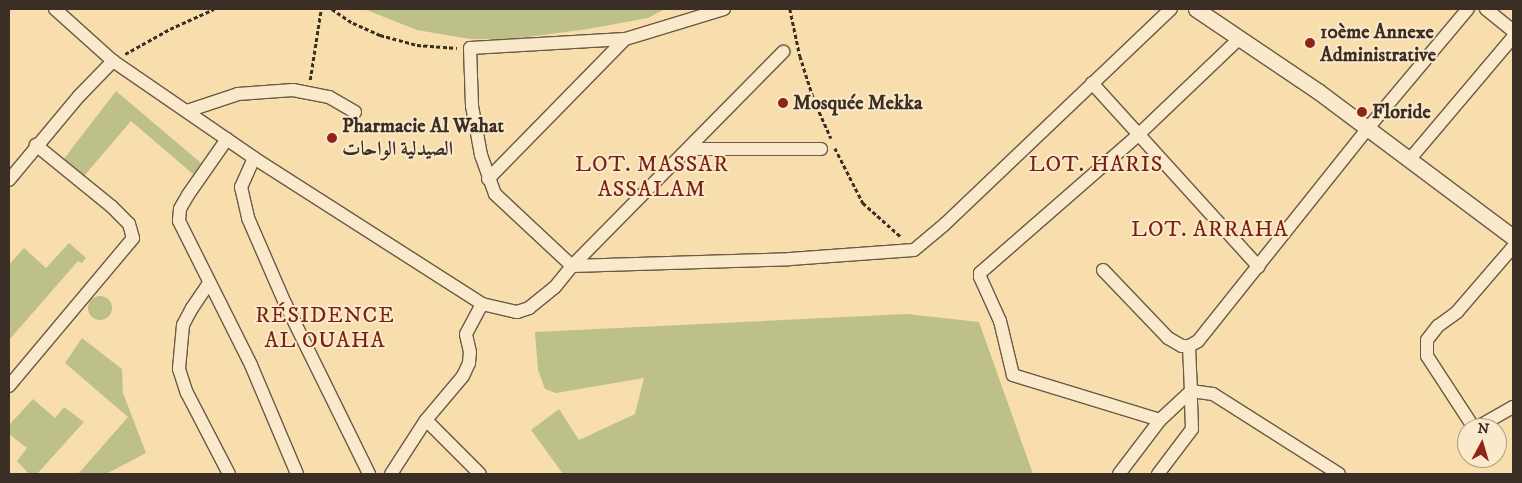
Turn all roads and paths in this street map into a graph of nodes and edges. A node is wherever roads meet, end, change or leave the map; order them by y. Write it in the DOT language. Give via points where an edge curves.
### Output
graph roads {
  1 [pos="55,9"];
  2 [pos="214,9"];
  3 [pos="321,9"];
  4 [pos="332,9"];
  5 [pos="724,9"];
  6 [pos="790,9"];
  7 [pos="1171,9"];
  8 [pos="1196,9"];
  9 [pos="1468,9"];
  10 [pos="1486,9"];
  11 [pos="1513,31"];
  12 [pos="1513,37"];
  13 [pos="1240,38"];
  14 [pos="625,39"];
  15 [pos="470,48"];
  16 [pos="783,52"];
  17 [pos="113,61"];
  18 [pos="1092,84"];
  19 [pos="309,92"];
  20 [pos="187,111"];
  21 [pos="355,112"];
  22 [pos="1368,128"];
  23 [pos="1138,135"];
  24 [pos="227,138"];
  25 [pos="36,145"];
  26 [pos="688,149"];
  27 [pos="821,149"];
  28 [pos="254,158"];
  29 [pos="1410,159"];
  30 [pos="488,179"];
  31 [pos="9,180"];
  32 [pos="1513,237"];
  33 [pos="1513,247"];
  34 [pos="914,250"];
  35 [pos="572,266"];
  36 [pos="1260,266"];
  37 [pos="1103,270"];
  38 [pos="209,283"];
  39 [pos="482,304"];
  40 [pos="1190,346"];
  41 [pos="9,386"];
  42 [pos="1191,391"];
  43 [pos="1513,407"];
  44 [pos="1468,418"];
  45 [pos="1493,418"];
  46 [pos="426,420"];
  47 [pos="1160,420"];
  48 [pos="229,474"];
  49 [pos="297,474"];
  50 [pos="369,474"];
  51 [pos="391,474"];
  52 [pos="480,474"];
  53 [pos="1119,474"];
  54 [pos="1158,474"];
  55 [pos="1339,474"];
  1 -- 17 [label="street"];
  2 -- 17 [label="path"];
  3 -- 19 [label="path"];
  4 -- 15 [label="path" via="380,35 417,46"];
  5 -- 14 [label="street"];
  6 -- 34 [label="path" via="814,100 853,188 868,208"];
  7 -- 18 [label="street"];
  8 -- 13 [label="street"];
  9 -- 22 [label="street"];
  10 -- 11 [label="street"];
  12 -- 29 [label="street"];
  13 -- 22 [label="street"];
  13 -- 23 [label="street"];
  14 -- 15 [label="street"];
  14 -- 30 [label="street"];
  15 -- 30 [label="street" via="472,106"];
  16 -- 26 [label="street"];
  17 -- 20 [label="street"];
  17 -- 25 [label="street"];
  18 -- 23 [label="street"];
  18 -- 34 [label="street"];
  19 -- 20 [label="street" via="238,94"];
  19 -- 21 [label="street" via="330,97"];
  20 -- 24 [label="street"];
  22 -- 29 [label="street"];
  22 -- 36 [label="street"];
  23 -- 36 [label="street"];
  23 -- 47 [label="street" via="982,269 980,277 1000,321 1013,375"];
  24 -- 28 [label="street"];
  24 -- 38 [label="street" via="180,209 179,221"];
  25 -- 31 [label="street"];
  25 -- 41 [label="street" via="112,206 129,224 133,238"];
  26 -- 27 [label="street"];
  26 -- 35 [label="street"];
  28 -- 39 [label="street"];
  28 -- 50 [label="street" via="242,186 248,218 285,303"];
  29 -- 32 [label="street"];
  30 -- 35 [label="street" via="495,194"];
  33 -- 44 [label="street" via="1457,312 1438,326 1428,340 1427,356"];
  34 -- 35 [label="street"];
  35 -- 39 [label="street" via="555,287 529,308 517,312"];
  36 -- 40 [label="street" via="1198,341"];
  37 -- 40 [label="street" via="1168,338 1182,346"];
  38 -- 48 [label="street" via="183,325 179,369 187,393"];
  38 -- 49 [label="street" via="251,366"];
  39 -- 46 [label="street" via="466,334 470,352 463,376"];
  40 -- 42 [label="street"];
  42 -- 47 [label="street"];
  42 -- 54 [label="street" via="1192,429"];
  42 -- 55 [label="street" via="1213,394"];
  43 -- 45 [label="street"];
  46 -- 51 [label="street"];
  46 -- 52 [label="street"];
  47 -- 53 [label="street"];
}
